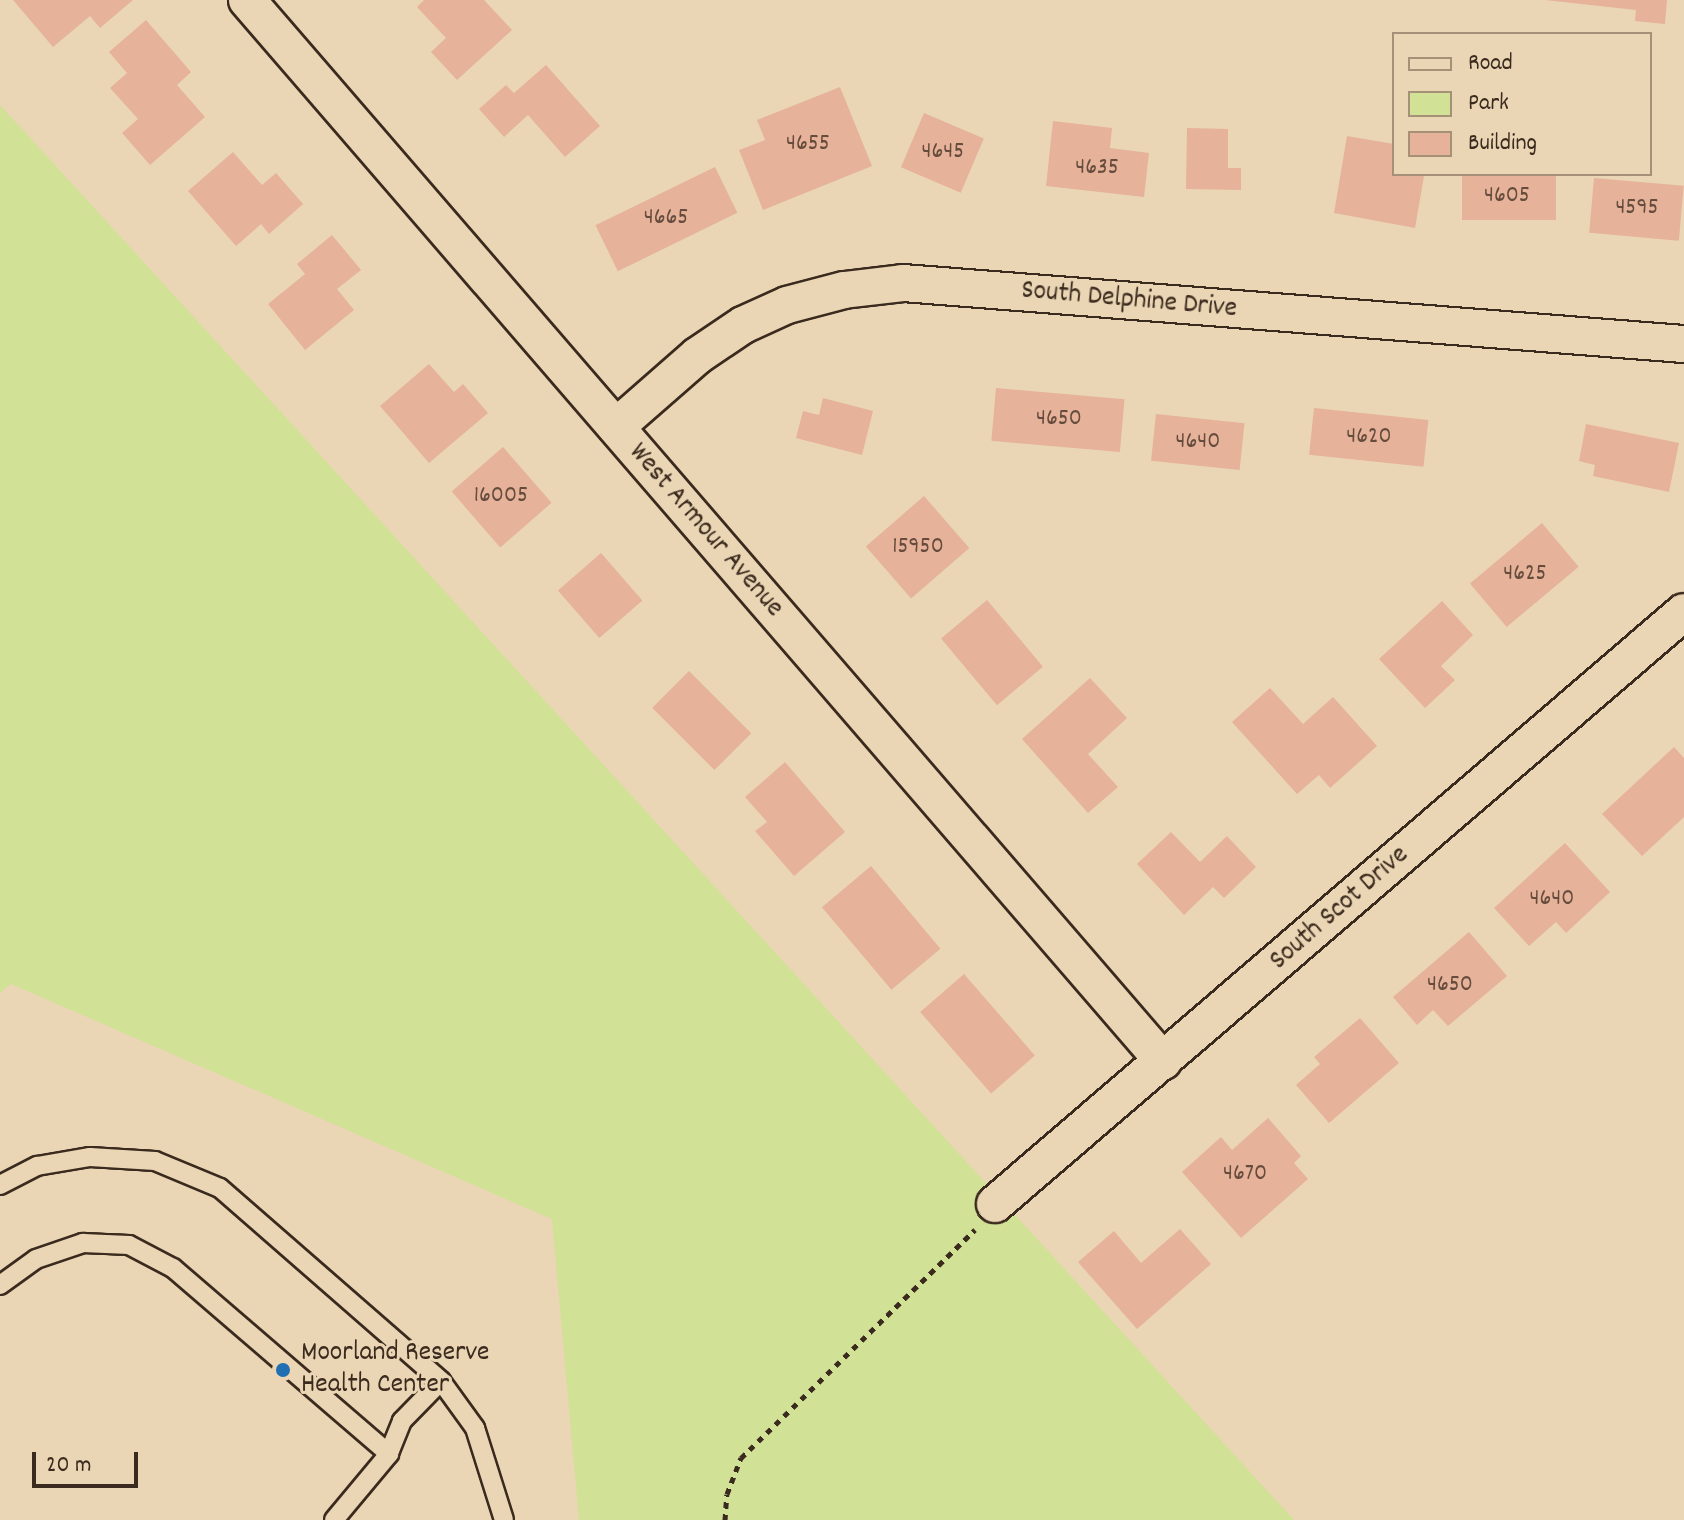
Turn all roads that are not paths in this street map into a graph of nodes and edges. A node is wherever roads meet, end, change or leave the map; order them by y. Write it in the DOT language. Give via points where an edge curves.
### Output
graph roads {
  1 [pos="247,0"];
  2 [pos="1684,344"];
  3 [pos="616,427"];
  4 [pos="1684,612"];
  5 [pos="1163,1061"];
  6 [pos="0,1185"];
  7 [pos="995,1204"];
  8 [pos="0,1285"];
  9 [pos="441,1381"];
  10 [pos="389,1454"];
  11 [pos="334,1520"];
  12 [pos="504,1520"];
  1 -- 3 [label="street, West Armour Avenue"];
  2 -- 3 [label="street, South Delphine Drive" via="903,283 844,290 787,305 743,325 697,356"];
  3 -- 5 [label="street, West Armour Avenue"];
  4 -- 5 [label="street, South Scot Drive"];
  5 -- 7 [label="street, South Scot Drive"];
  6 -- 9 [label="lane" via="37,1166 90,1157 155,1161 220,1188"];
  8 -- 10 [label="lane" via="36,1259 83,1243 129,1245 173,1268"];
  9 -- 10 [label="lane" via="402,1421"];
  9 -- 12 [label="lane" via="475,1428"];
  10 -- 11 [label="lane"];
}
